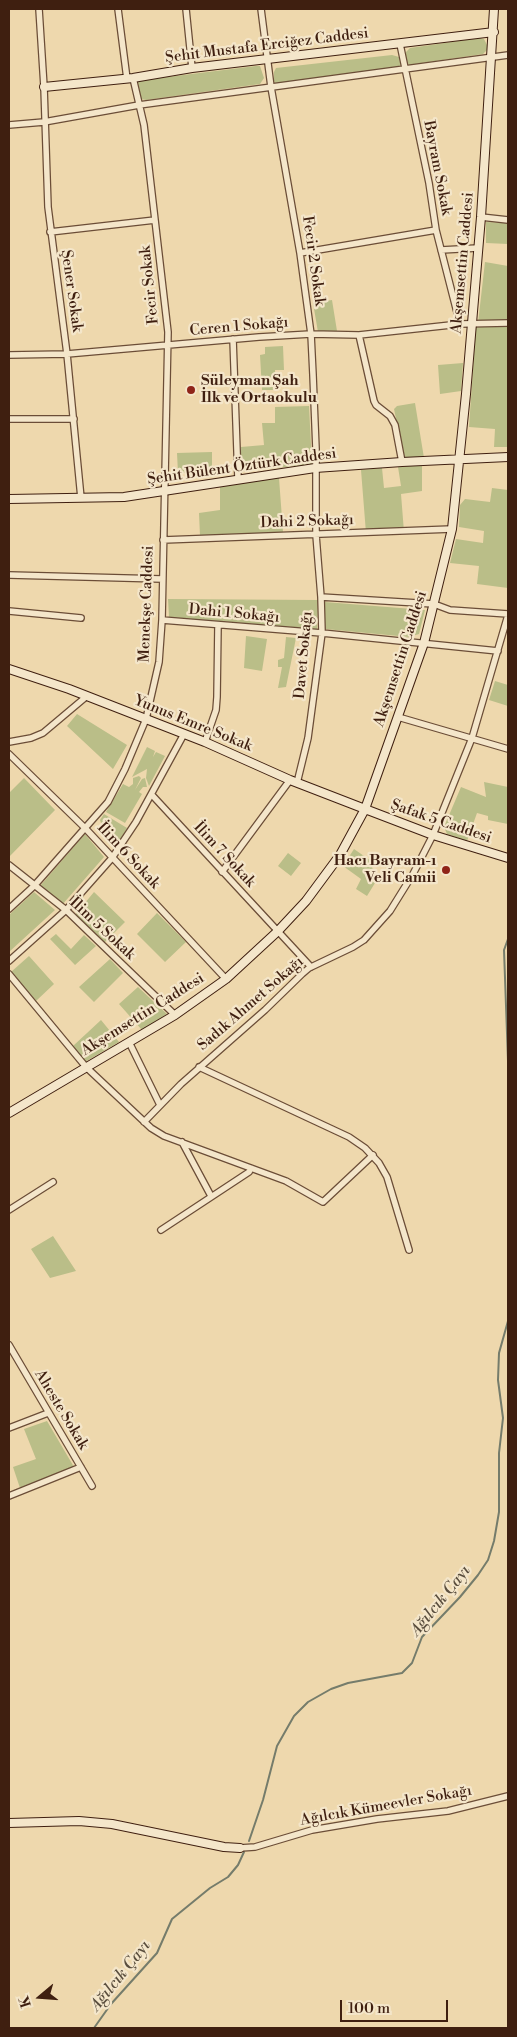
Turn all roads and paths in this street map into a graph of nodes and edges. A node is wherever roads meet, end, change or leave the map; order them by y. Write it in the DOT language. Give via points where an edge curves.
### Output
graph roads {
  1 [pos="39,9"];
  2 [pos="118,9"];
  3 [pos="186,9"];
  4 [pos="261,9"];
  5 [pos="494,9"];
  6 [pos="494,32"];
  7 [pos="400,44"];
  8 [pos="508,55"];
  9 [pos="492,57"];
  10 [pos="267,60"];
  11 [pos="192,68"];
  12 [pos="405,70"];
  13 [pos="130,79"];
  14 [pos="44,87"];
  15 [pos="271,88"];
  16 [pos="138,105"];
  17 [pos="44,122"];
  18 [pos="9,125"];
  19 [pos="481,217"];
  20 [pos="155,220"];
  21 [pos="508,220"];
  22 [pos="436,230"];
  23 [pos="50,232"];
  24 [pos="478,248"];
  25 [pos="441,250"];
  26 [pos="300,252"];
  27 [pos="508,323"];
  28 [pos="460,324"];
  29 [pos="471,324"];
  30 [pos="311,334"];
  31 [pos="359,335"];
  32 [pos="233,339"];
  33 [pos="167,346"];
  34 [pos="67,354"];
  35 [pos="9,356"];
  36 [pos="9,419"];
  37 [pos="74,419"];
  38 [pos="508,457"];
  39 [pos="460,458"];
  40 [pos="402,462"];
  41 [pos="315,468"];
  42 [pos="238,479"];
  43 [pos="165,492"];
  44 [pos="81,498"];
  45 [pos="9,499"];
  46 [pos="452,529"];
  47 [pos="316,535"];
  48 [pos="162,540"];
  49 [pos="9,575"];
  50 [pos="162,579"];
  51 [pos="321,597"];
  52 [pos="434,604"];
  53 [pos="9,611"];
  54 [pos="508,614"];
  55 [pos="81,618"];
  56 [pos="162,620"];
  57 [pos="218,625"];
  58 [pos="322,633"];
  59 [pos="424,643"];
  60 [pos="498,651"];
  61 [pos="9,669"];
  62 [pos="87,696"];
  63 [pos="398,717"];
  64 [pos="146,719"];
  65 [pos="184,734"];
  66 [pos="472,738"];
  67 [pos="9,742"];
  68 [pos="205,742"];
  69 [pos="508,749"];
  70 [pos="9,754"];
  71 [pos="294,781"];
  72 [pos="152,795"];
  73 [pos="365,809"];
  74 [pos="85,828"];
  75 [pos="433,834"];
  76 [pos="112,858"];
  77 [pos="508,858"];
  78 [pos="9,865"];
  79 [pos="222,872"];
  80 [pos="34,886"];
  81 [pos="9,909"];
  82 [pos="66,910"];
  83 [pos="278,931"];
  84 [pos="9,961"];
  85 [pos="311,967"];
  86 [pos="9,974"];
  87 [pos="226,979"];
  88 [pos="175,1015"];
  89 [pos="129,1042"];
  90 [pos="86,1067"];
  91 [pos="199,1067"];
  92 [pos="160,1105"];
  93 [pos="9,1114"];
  94 [pos="144,1122"];
  95 [pos="182,1142"];
  96 [pos="372,1155"];
  97 [pos="251,1168"];
  98 [pos="54,1182"];
  99 [pos="211,1196"];
  100 [pos="9,1210"];
  101 [pos="161,1230"];
  102 [pos="409,1250"];
  103 [pos="9,1345"];
  104 [pos="48,1413"];
  105 [pos="9,1428"];
  106 [pos="81,1467"];
  107 [pos="92,1486"];
  108 [pos="9,1496"];
  109 [pos="508,1796"];
  110 [pos="9,1823"];
  111 [pos="240,1848"];
  1 -- 14 [label="street, Şener Sokak"];
  2 -- 13 [label="street, Fecir Sokak"];
  3 -- 11 [label="street"];
  4 -- 10 [label="street, Fecir 2 Sokak"];
  5 -- 6 [label="street, Akşemsettin Caddesi"];
  6 -- 7 [label="street, Şehit Mustafa Erciğez Caddesi"];
  6 -- 9 [label="street, Akşemsettin Caddesi"];
  7 -- 10 [label="street, Şehit Mustafa Erciğez Caddesi"];
  7 -- 12 [label="street, Bayram Sokak"];
  8 -- 9 [label="street"];
  9 -- 12 [label="street"];
  9 -- 19 [label="street, Akşemsettin Caddesi"];
  10 -- 11 [label="street, Şehit Mustafa Erciğez Caddesi"];
  10 -- 15 [label="street, Fecir 2 Sokak"];
  11 -- 13 [label="street, Şehit Mustafa Erciğez Caddesi"];
  12 -- 15 [label="street"];
  12 -- 22 [label="street, Bayram Sokak"];
  13 -- 14 [label="street, Şehit Mustafa Erciğez Caddesi"];
  13 -- 16 [label="street, Fecir Sokak"];
  14 -- 17 [label="street, Şener Sokak"];
  15 -- 16 [label="street"];
  15 -- 26 [label="street, Fecir 2 Sokak"];
  16 -- 17 [label="street"];
  16 -- 20 [label="street, Fecir Sokak" via="144,125"];
  17 -- 18 [label="street"];
  17 -- 23 [label="street, Şener Sokak"];
  19 -- 21 [label="street"];
  19 -- 24 [label="street, Akşemsettin Caddesi"];
  20 -- 23 [label="street"];
  20 -- 33 [label="street, Fecir Sokak"];
  22 -- 25 [label="street, Bayram Sokak"];
  22 -- 26 [label="street"];
  23 -- 34 [label="street, Şener Sokak"];
  24 -- 25 [label="street"];
  24 -- 29 [label="street, Akşemsettin Caddesi"];
  25 -- 28 [label="street, Bayram Sokak"];
  26 -- 30 [label="street, Fecir 2 Sokak"];
  27 -- 29 [label="street, Ceren 1 Sokağı"];
  28 -- 29 [label="street, Ceren 1 Sokağı"];
  28 -- 31 [label="street, Ceren 1 Sokağı"];
  29 -- 39 [label="street, Akşemsettin Caddesi"];
  30 -- 31 [label="street, Ceren 1 Sokağı"];
  30 -- 32 [label="street, Ceren 1 Sokağı"];
  30 -- 41 [label="street, Fecir 2 Sokak"];
  31 -- 40 [label="street" via="374,401 395,425"];
  32 -- 33 [label="street, Ceren 1 Sokağı"];
  32 -- 42 [label="street"];
  33 -- 34 [label="street, Ceren 1 Sokağı"];
  33 -- 43 [label="street, Fecir Sokak"];
  34 -- 35 [label="street, Ceren 1 Sokağı"];
  34 -- 37 [label="street, Şener Sokak"];
  36 -- 37 [label="street"];
  37 -- 44 [label="street, Şener Sokak"];
  38 -- 39 [label="street, Şehit Bülent Öztürk Caddesi"];
  39 -- 40 [label="street, Şehit Bülent Öztürk Caddesi"];
  39 -- 46 [label="street, Akşemsettin Caddesi"];
  40 -- 41 [label="street, Şehit Bülent Öztürk Caddesi"];
  41 -- 42 [label="street, Şehit Bülent Öztürk Caddesi"];
  41 -- 47 [label="street, Davet Sokağı"];
  42 -- 43 [label="street, Şehit Bülent Öztürk Caddesi"];
  43 -- 44 [label="street, Şehit Bülent Öztürk Caddesi"];
  43 -- 48 [label="street, Menekşe Caddesi"];
  44 -- 45 [label="street, Şehit Bülent Öztürk Caddesi"];
  46 -- 47 [label="street, Dahi 2 Sokağı"];
  46 -- 52 [label="street, Akşemsettin Caddesi"];
  47 -- 48 [label="street, Dahi 2 Sokağı"];
  47 -- 51 [label="street, Davet Sokağı"];
  48 -- 50 [label="street, Menekşe Caddesi"];
  49 -- 50 [label="street"];
  50 -- 56 [label="street, Menekşe Caddesi"];
  51 -- 52 [label="street"];
  51 -- 58 [label="street, Davet Sokağı"];
  52 -- 54 [label="street" via="450,610"];
  52 -- 59 [label="street, Akşemsettin Caddesi"];
  53 -- 55 [label="street"];
  54 -- 60 [label="street, Sadık Ahmet Sokağı"];
  56 -- 57 [label="street, Dahi 1 Sokağı"];
  56 -- 64 [label="street, Menekşe Caddesi" via="158,662"];
  57 -- 58 [label="street, Dahi 1 Sokağı"];
  57 -- 68 [label="street" via="216,704"];
  58 -- 59 [label="street, Dahi 1 Sokağı"];
  58 -- 71 [label="street, Davet Sokağı" via="308,738"];
  59 -- 60 [label="street, Dahi 1 Sokağı"];
  59 -- 63 [label="street, Akşemsettin Caddesi"];
  60 -- 66 [label="street, Sadık Ahmet Sokağı"];
  61 -- 62 [label="street, Yunus Emre Sokak"];
  62 -- 64 [label="street, Yunus Emre Sokak"];
  62 -- 67 [label="street" via="43,733"];
  63 -- 66 [label="street"];
  63 -- 73 [label="street, Akşemsettin Caddesi"];
  64 -- 65 [label="street, Yunus Emre Sokak"];
  64 -- 74 [label="street, Menekşe Caddesi" via="116,788"];
  65 -- 68 [label="street, Yunus Emre Sokak"];
  65 -- 72 [label="street"];
  66 -- 69 [label="street"];
  66 -- 75 [label="street, Sadık Ahmet Sokağı"];
  68 -- 71 [label="street, Yunus Emre Sokak"];
  70 -- 74 [label="street, İlim 6 Sokak"];
  71 -- 73 [label="street, Yunus Emre Sokak"];
  71 -- 79 [label="street"];
  72 -- 76 [label="street"];
  72 -- 79 [label="street, İlim 7 Sokak"];
  73 -- 75 [label="street, Şafak 5 Caddesi"];
  73 -- 83 [label="street, Akşemsettin Caddesi" via="323,879"];
  74 -- 76 [label="street, İlim 6 Sokak"];
  74 -- 80 [label="street, Menekşe Caddesi"];
  75 -- 77 [label="street, Şafak 5 Caddesi"];
  75 -- 85 [label="street, Sadık Ahmet Sokağı" via="397,901 372,933 353,947"];
  76 -- 82 [label="street"];
  76 -- 87 [label="street, İlim 6 Sokak"];
  78 -- 80 [label="street, İlim 5 Sokak"];
  79 -- 83 [label="street, İlim 7 Sokak"];
  80 -- 81 [label="street, Menekşe Caddesi"];
  80 -- 82 [label="street, İlim 5 Sokak"];
  82 -- 84 [label="street"];
  82 -- 88 [label="street, İlim 5 Sokak"];
  83 -- 85 [label="street, İlim 7 Sokak"];
  83 -- 87 [label="street, Akşemsettin Caddesi"];
  85 -- 91 [label="street, Sadık Ahmet Sokağı"];
  86 -- 90 [label="street"];
  87 -- 88 [label="street, Akşemsettin Caddesi"];
  88 -- 89 [label="street, Akşemsettin Caddesi"];
  89 -- 90 [label="street, Akşemsettin Caddesi"];
  89 -- 92 [label="street"];
  90 -- 93 [label="street, Akşemsettin Caddesi"];
  90 -- 94 [label="street"];
  91 -- 92 [label="street, Sadık Ahmet Sokağı"];
  91 -- 96 [label="street" via="349,1137"];
  92 -- 94 [label="street, Sadık Ahmet Sokağı"];
  94 -- 95 [label="street" via="164,1136"];
  95 -- 97 [label="street"];
  95 -- 99 [label="street"];
  96 -- 97 [label="street" via="323,1202"];
  96 -- 102 [label="street" via="390,1184"];
  97 -- 99 [label="street"];
  98 -- 100 [label="street"];
  99 -- 101 [label="street"];
  103 -- 104 [label="street, Aheste Sokak"];
  104 -- 105 [label="street"];
  104 -- 106 [label="street, Aheste Sokak"];
  106 -- 107 [label="street, Aheste Sokak"];
  106 -- 108 [label="street"];
  109 -- 111 [label="street, Ağılcık Kümeevler Sokağı" via="448,1811 312,1830 255,1847"];
  110 -- 111 [label="street" via="79,1821 112,1824"];
}
